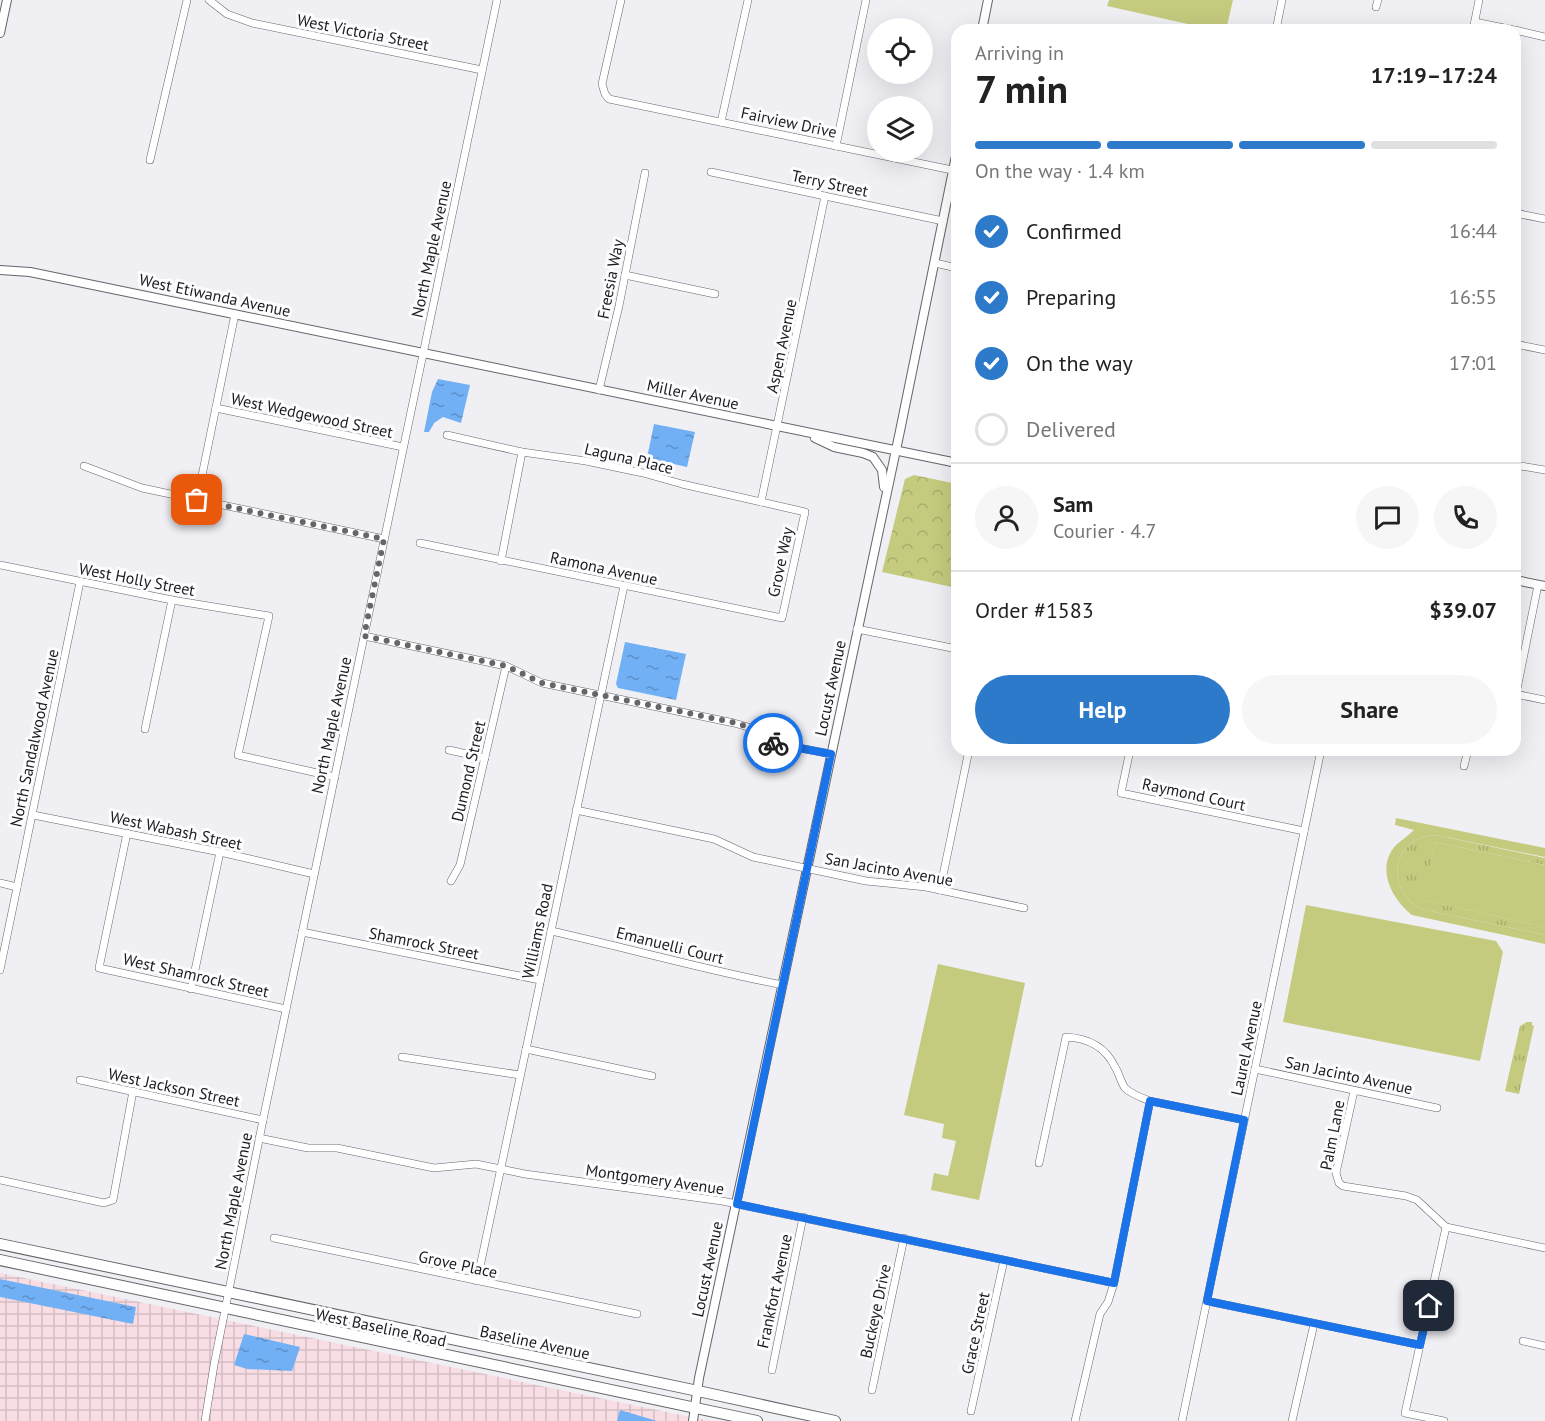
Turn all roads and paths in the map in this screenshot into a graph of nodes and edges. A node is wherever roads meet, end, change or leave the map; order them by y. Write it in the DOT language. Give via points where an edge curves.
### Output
graph roads {
  1 [pos="7,0"];
  2 [pos="187,0"];
  3 [pos="209,0"];
  4 [pos="497,0"];
  5 [pos="621,0"];
  6 [pos="748,0"];
  7 [pos="866,0"];
  8 [pos="988,0"];
  9 [pos="1282,0"];
  10 [pos="1479,0"];
  11 [pos="1475,22"];
  12 [pos="983,24"];
  13 [pos="1277,24"];
  14 [pos="1485,24"];
  15 [pos="1521,32"];
  16 [pos="0,33"];
  17 [pos="1545,37"];
  18 [pos="482,70"];
  19 [pos="721,122"];
  20 [pos="836,146"];
  21 [pos="150,160"];
  22 [pos="951,170"];
  23 [pos="711,172"];
  24 [pos="645,173"];
  25 [pos="951,188"];
  26 [pos="825,196"];
  27 [pos="1521,214"];
  28 [pos="1545,219"];
  29 [pos="943,221"];
  30 [pos="935,263"];
  31 [pos="951,267"];
  32 [pos="0,270"];
  33 [pos="625,275"];
  34 [pos="715,294"];
  35 [pos="235,315"];
  36 [pos="1521,345"];
  37 [pos="1545,350"];
  38 [pos="423,354"];
  39 [pos="599,390"];
  40 [pos="216,408"];
  41 [pos="777,427"];
  42 [pos="801,431"];
  43 [pos="447,435"];
  44 [pos="403,447"];
  45 [pos="896,450"];
  46 [pos="522,452"];
  47 [pos="951,462"];
  48 [pos="84,466"];
  49 [pos="1521,466"];
  50 [pos="1545,470"];
  51 [pos="885,496"];
  52 [pos="197,500"];
  53 [pos="761,502"];
  54 [pos="805,512"];
  55 [pos="384,539"];
  56 [pos="420,543"];
  57 [pos="501,561"];
  58 [pos="0,565"];
  59 [pos="1521,581"];
  60 [pos="80,582"];
  61 [pos="624,586"];
  62 [pos="1542,586"];
  63 [pos="172,600"];
  64 [pos="782,618"];
  65 [pos="857,629"];
  66 [pos="364,636"];
  67 [pos="951,649"];
  68 [pos="506,666"];
  69 [pos="1521,673"];
  70 [pos="1521,695"];
  71 [pos="601,696"];
  72 [pos="1545,700"];
  73 [pos="145,729"];
  74 [pos="449,750"];
  75 [pos="831,754"];
  76 [pos="968,756"];
  77 [pos="1129,756"];
  78 [pos="1320,756"];
  79 [pos="1466,756"];
  80 [pos="485,758"];
  81 [pos="1464,766"];
  82 [pos="335,777"];
  83 [pos="576,810"];
  84 [pos="33,815"];
  85 [pos="1304,831"];
  86 [pos="127,833"];
  87 [pos="220,852"];
  88 [pos="807,868"];
  89 [pos="314,874"];
  90 [pos="452,881"];
  91 [pos="0,883"];
  92 [pos="17,887"];
  93 [pos="940,890"];
  94 [pos="1024,908"];
  95 [pos="302,932"];
  96 [pos="550,932"];
  97 [pos="0,970"];
  98 [pos="540,980"];
  99 [pos="783,985"];
  100 [pos="191,989"];
  101 [pos="286,1009"];
  102 [pos="526,1049"];
  103 [pos="402,1057"];
  104 [pos="1255,1069"];
  105 [pos="520,1074"];
  106 [pos="652,1076"];
  107 [pos="80,1080"];
  108 [pos="133,1091"];
  109 [pos="1354,1091"];
  110 [pos="1150,1101"];
  111 [pos="1437,1108"];
  112 [pos="263,1120"];
  113 [pos="1244,1120"];
  114 [pos="259,1138"];
  115 [pos="1039,1163"];
  116 [pos="502,1169"];
  117 [pos="0,1180"];
  118 [pos="737,1204"];
  119 [pos="803,1217"];
  120 [pos="1446,1227"];
  121 [pos="274,1238"];
  122 [pos="904,1238"];
  123 [pos="0,1245"];
  124 [pos="1545,1248"];
  125 [pos="0,1260"];
  126 [pos="1004,1260"];
  127 [pos="477,1281"];
  128 [pos="1114,1283"];
  129 [pos="229,1293"];
  130 [pos="1207,1301"];
  131 [pos="226,1309"];
  132 [pos="637,1314"];
  133 [pos="1314,1324"];
  134 [pos="1522,1341"];
  135 [pos="1420,1345"];
  136 [pos="1545,1346"];
  137 [pos="772,1370"];
  138 [pos="698,1390"];
  139 [pos="872,1390"];
  140 [pos="694,1408"];
  141 [pos="971,1411"];
  142 [pos="205,1421"];
  143 [pos="693,1421"];
  144 [pos="757,1421"];
  145 [pos="835,1421"];
  146 [pos="1075,1421"];
  147 [pos="1182,1421"];
  148 [pos="1292,1421"];
  149 [pos="1444,1421"];
  1 -- 16 [label="street"];
  2 -- 21 [label="street"];
  3 -- 18 [label="street, West Victoria Street" via="227,14 252,23"];
  4 -- 18 [label="street, North Maple Avenue"];
  5 -- 19 [label="street, Fairview Drive" via="602,84 609,99"];
  6 -- 19 [label="street"];
  7 -- 20 [label="street"];
  8 -- 12 [label="street"];
  9 -- 13 [label="street"];
  10 -- 11 [label="street"];
  11 -- 14 [label="street"];
  15 -- 17 [label="street"];
  18 -- 38 [label="street, North Maple Avenue"];
  19 -- 20 [label="street, Fairview Drive"];
  20 -- 22 [label="street, Fairview Drive"];
  23 -- 26 [label="street, Terry Street"];
  24 -- 33 [label="street, Freesia Way"];
  25 -- 29 [label="street, Locust Avenue"];
  26 -- 29 [label="street, Terry Street"];
  26 -- 41 [label="street, Aspen Avenue"];
  27 -- 28 [label="street"];
  29 -- 30 [label="street, Locust Avenue"];
  30 -- 31 [label="street"];
  30 -- 45 [label="street, Locust Avenue"];
  32 -- 35 [label="street, West Etiwanda Avenue" via="30,272"];
  33 -- 34 [label="street"];
  33 -- 39 [label="street, Freesia Way"];
  35 -- 38 [label="street, West Etiwanda Avenue"];
  35 -- 40 [label="street"];
  36 -- 37 [label="street"];
  38 -- 39 [label="street, Miller Avenue"];
  38 -- 44 [label="street, North Maple Avenue"];
  39 -- 41 [label="street, Miller Avenue"];
  40 -- 44 [label="street, West Wedgewood Street"];
  40 -- 52 [label="street"];
  41 -- 42 [label="street, Miller Avenue"];
  41 -- 53 [label="street, Aspen Avenue"];
  42 -- 45 [label="street, Miller Avenue"];
  42 -- 51 [label="street" via="834,447 873,457 882,470"];
  43 -- 46 [label="street, Laguna Place"];
  44 -- 55 [label="street, North Maple Avenue"];
  45 -- 47 [label="street, Miller Avenue"];
  45 -- 51 [label="street, Locust Avenue"];
  46 -- 53 [label="street, Laguna Place" via="586,461"];
  46 -- 57 [label="street"];
  48 -- 52 [label="street" via="142,488"];
  49 -- 50 [label="street"];
  51 -- 65 [label="street, Locust Avenue"];
  52 -- 55 [label="street"];
  53 -- 54 [label="street, Laguna Place"];
  54 -- 64 [label="street, Grove Way"];
  55 -- 66 [label="street, North Maple Avenue"];
  56 -- 57 [label="street, Ramona Avenue"];
  57 -- 61 [label="street, Ramona Avenue"];
  58 -- 60 [label="street, West Holly Street"];
  59 -- 62 [label="street"];
  60 -- 63 [label="street, West Holly Street"];
  60 -- 84 [label="street, North Sandalwood Avenue"];
  61 -- 64 [label="street, Ramona Avenue"];
  61 -- 71 [label="street, Williams Road"];
  62 -- 69 [label="street"];
  63 -- 73 [label="street"];
  63 -- 82 [label="street, West Holly Street" via="269,616 238,755"];
  65 -- 67 [label="street"];
  65 -- 75 [label="street, Locust Avenue"];
  66 -- 68 [label="street"];
  66 -- 82 [label="street, North Maple Avenue"];
  68 -- 71 [label="street" via="542,683"];
  68 -- 80 [label="street, Dumond Street"];
  70 -- 72 [label="street"];
  71 -- 75 [label="street" via="741,724 773,742"];
  71 -- 83 [label="street, Williams Road"];
  74 -- 80 [label="street"];
  75 -- 88 [label="street, Locust Avenue"];
  76 -- 93 [label="street"];
  77 -- 85 [label="street, Raymond Court" via="1121,793"];
  78 -- 85 [label="street, Laurel Avenue"];
  79 -- 81 [label="street"];
  80 -- 90 [label="street, Dumond Street" via="460,866"];
  82 -- 89 [label="street, North Maple Avenue"];
  83 -- 88 [label="street, San Jacinto Avenue" via="708,837 753,857"];
  83 -- 96 [label="street, Williams Road"];
  84 -- 86 [label="street, West Wabash Street"];
  84 -- 92 [label="street, North Sandalwood Avenue"];
  85 -- 104 [label="street, Laurel Avenue"];
  86 -- 87 [label="street, West Wabash Street"];
  86 -- 100 [label="street, West Shamrock Street" via="99,968"];
  87 -- 89 [label="street, West Wabash Street"];
  87 -- 100 [label="street"];
  88 -- 93 [label="street, San Jacinto Avenue" via="866,881"];
  88 -- 99 [label="street, Locust Avenue"];
  89 -- 95 [label="street, North Maple Avenue"];
  91 -- 92 [label="street"];
  92 -- 97 [label="street, North Sandalwood Avenue"];
  93 -- 94 [label="street, San Jacinto Avenue"];
  95 -- 98 [label="street, Shamrock Street"];
  95 -- 101 [label="street, North Maple Avenue"];
  96 -- 98 [label="street, Williams Road"];
  96 -- 99 [label="street, Emanuelli Court"];
  98 -- 102 [label="street, Williams Road"];
  99 -- 118 [label="street, Locust Avenue"];
  100 -- 101 [label="street, West Shamrock Street"];
  101 -- 112 [label="street, North Maple Avenue"];
  102 -- 105 [label="street, Williams Road"];
  102 -- 106 [label="street"];
  103 -- 105 [label="street"];
  104 -- 109 [label="street, San Jacinto Avenue"];
  104 -- 113 [label="street, Laurel Avenue"];
  105 -- 116 [label="street, Williams Road"];
  107 -- 108 [label="street, West Jackson Street"];
  108 -- 112 [label="street, West Jackson Street"];
  108 -- 117 [label="street" via="113,1200 95,1202"];
  109 -- 111 [label="street, San Jacinto Avenue"];
  109 -- 120 [label="street, Palm Lane" via="1336,1173 1339,1183 1417,1200"];
  110 -- 113 [label="street"];
  110 -- 115 [label="street" via="1125,1088 1114,1063 1098,1045 1066,1037"];
  110 -- 128 [label="street"];
  112 -- 114 [label="street, North Maple Avenue"];
  113 -- 130 [label="street, Laurel Avenue"];
  114 -- 116 [label="street, Montgomery Avenue" via="308,1148 337,1148 434,1168 476,1164"];
  114 -- 129 [label="street, North Maple Avenue"];
  116 -- 118 [label="street, Montgomery Avenue"];
  116 -- 127 [label="street, Williams Road"];
  118 -- 119 [label="street, Montgomery Avenue"];
  118 -- 138 [label="street, Locust Avenue"];
  119 -- 122 [label="street, Montgomery Avenue"];
  119 -- 137 [label="street, Frankfort Avenue"];
  120 -- 124 [label="street"];
  120 -- 135 [label="street"];
  121 -- 127 [label="street, Grove Place"];
  122 -- 126 [label="street, Montgomery Avenue"];
  122 -- 139 [label="street, Buckeye Drive"];
  123 -- 129 [label="main road"];
  125 -- 131 [label="main road, West Baseline Road"];
  126 -- 128 [label="street, Montgomery Avenue"];
  126 -- 141 [label="street, Grace Street"];
  127 -- 132 [label="street, Grove Place"];
  128 -- 146 [label="street" via="1100,1314"];
  129 -- 131 [label="street, North Maple Avenue"];
  129 -- 138 [label="main road, Baseline Avenue"];
  130 -- 133 [label="street"];
  130 -- 147 [label="street, Laurel Avenue"];
  131 -- 140 [label="main road, West Baseline Road"];
  131 -- 142 [label="street, North Maple Avenue"];
  133 -- 135 [label="street"];
  133 -- 148 [label="street"];
  134 -- 136 [label="street"];
  135 -- 149 [label="street" via="1405,1413"];
  138 -- 140 [label="street, Locust Avenue"];
  138 -- 145 [label="main road, Baseline Avenue"];
  140 -- 143 [label="street, Locust Avenue"];
  140 -- 144 [label="main road, West Baseline Road"];
}
